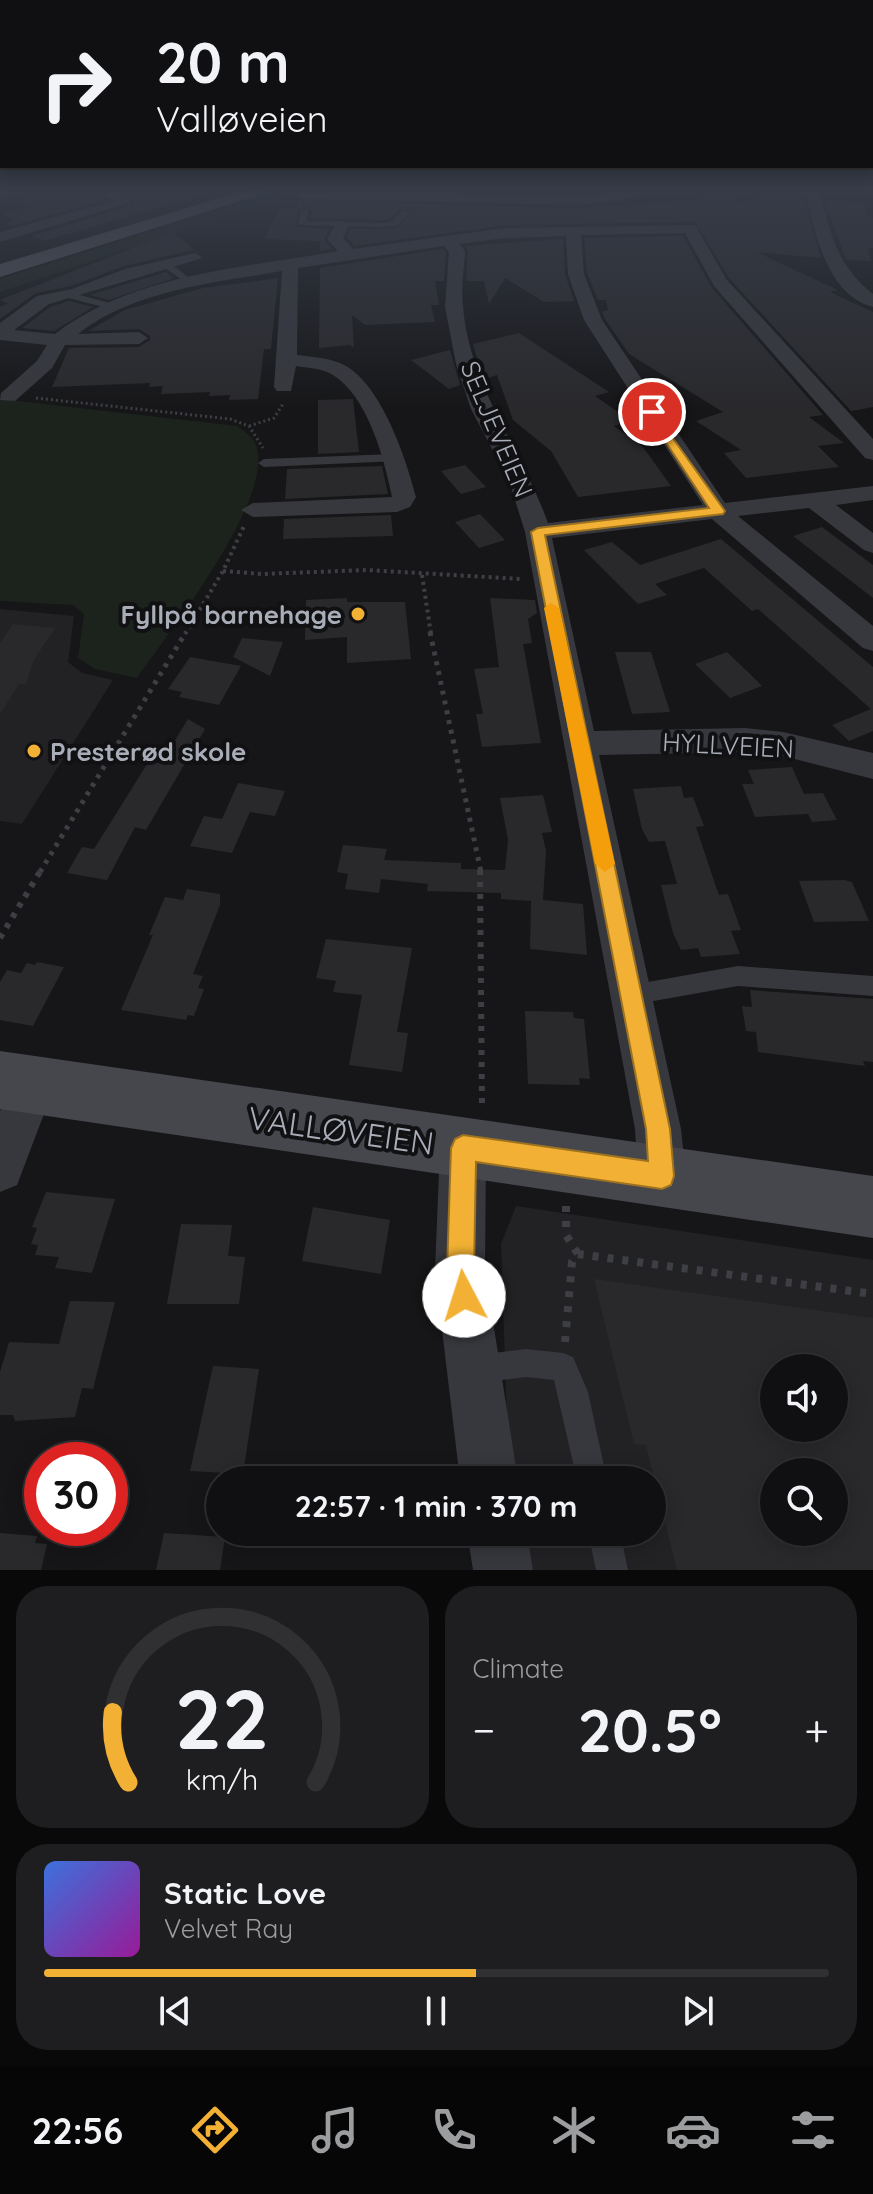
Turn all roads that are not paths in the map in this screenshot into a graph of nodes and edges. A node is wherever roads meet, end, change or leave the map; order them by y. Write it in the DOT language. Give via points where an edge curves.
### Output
graph roads {
  1 [pos="25,263"];
  2 [pos="169,263"];
  3 [pos="294,263"];
  4 [pos="456,263"];
  5 [pos="575,263"];
  6 [pos="710,263"];
  7 [pos="833,263"];
  8 [pos="165,264"];
  9 [pos="290,264"];
  10 [pos="0,271"];
  11 [pos="191,282"];
  12 [pos="68,295"];
  13 [pos="873,302"];
  14 [pos="111,306"];
  15 [pos="139,338"];
  16 [pos="59,340"];
  17 [pos="287,359"];
  18 [pos="284,387"];
  19 [pos="8,397"];
  20 [pos="873,453"];
  21 [pos="394,458"];
  22 [pos="264,463"];
  23 [pos="873,493"];
  24 [pos="814,500"];
  25 [pos="253,510"];
  26 [pos="718,511"];
  27 [pos="538,532"];
  28 [pos="873,545"];
  29 [pos="873,641"];
  30 [pos="580,743"];
  31 [pos="873,766"];
  32 [pos="873,986"];
  33 [pos="631,995"];
  34 [pos="16,1082"];
  35 [pos="473,1131"];
  36 [pos="0,1168"];
  37 [pos="662,1176"];
  38 [pos="873,1207"];
  39 [pos="474,1369"];
  40 [pos="487,1466"];
  41 [pos="588,1466"];
  42 [pos="499,1546"];
  43 [pos="607,1546"];
  44 [pos="503,1570"];
  45 [pos="612,1570"];
  1 -- 10 [label="main road"];
  2 -- 8 [label="street"];
  3 -- 9 [label="street"];
  4 -- 27 [label="street, SELJEVEIEN" via="454,307 473,386 509,453"];
  5 -- 26 [label="street" via="593,320"];
  6 -- 20 [label="street" via="720,282"];
  7 -- 13 [label="street" via="845,282"];
  8 -- 11 [label="lane"];
  8 -- 12 [label="street"];
  9 -- 11 [label="street"];
  9 -- 17 [label="street"];
  11 -- 14 [label="street"];
  12 -- 14 [label="lane"];
  12 -- 16 [label="street" via="43,300 1,331"];
  14 -- 16 [label="street"];
  15 -- 16 [label="street"];
  16 -- 19 [label="street" via="39,371"];
  17 -- 18 [label="street"];
  17 -- 21 [label="street" via="342,372 367,404"];
  21 -- 22 [label="lane"];
  21 -- 25 [label="street" via="404,497 397,505"];
  23 -- 24 [label="street"];
  24 -- 26 [label="street"];
  24 -- 28 [label="street"];
  26 -- 27 [label="street"];
  26 -- 29 [label="street"];
  27 -- 30 [label="street, SELJEVEIEN"];
  30 -- 31 [label="street, HYLLVEIEN" via="745,740"];
  30 -- 33 [label="street, SELJEVEIEN"];
  32 -- 33 [label="lane" via="738,976"];
  33 -- 37 [label="street, SELJEVEIEN"];
  34 -- 35 [label="main road, VALLØVEIEN"];
  34 -- 36 [label="street"];
  35 -- 37 [label="main road, VALLØVEIEN"];
  35 -- 39 [label="street" via="460,1271"];
  37 -- 38 [label="main road, VALLØVEIEN"];
  39 -- 40 [label="street"];
  39 -- 41 [label="lane" via="526,1363 563,1367"];
  42 -- 44 [label="street"];
  43 -- 45 [label="lane"];
}
